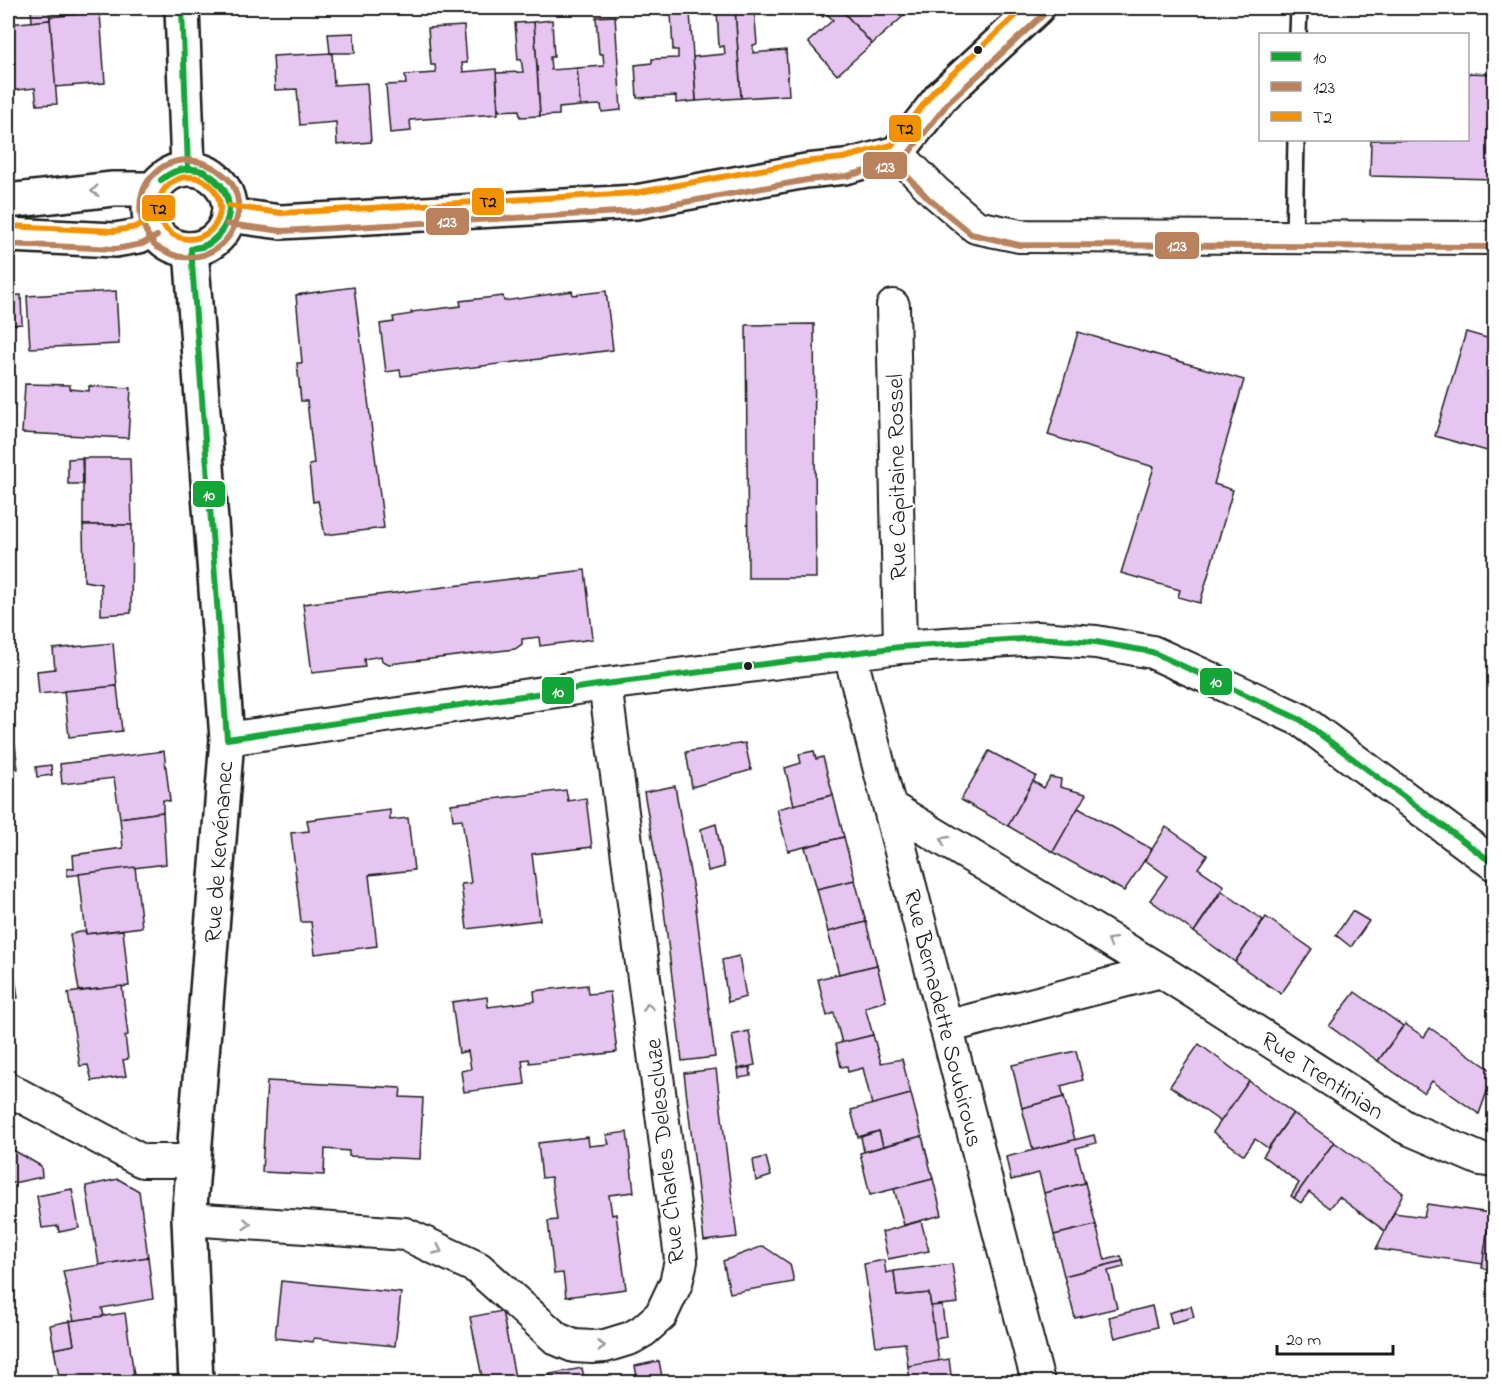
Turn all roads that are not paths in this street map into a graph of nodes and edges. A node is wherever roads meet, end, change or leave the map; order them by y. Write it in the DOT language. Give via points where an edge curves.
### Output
graph roads {
  1 [pos="182,8"];
  2 [pos="1037,8"];
  3 [pos="1299,8"];
  4 [pos="1299,33"];
  5 [pos="1296,141"];
  6 [pos="897,153"];
  7 [pos="188,168"];
  8 [pos="154,189"];
  9 [pos="8,201"];
  10 [pos="228,215"];
  11 [pos="153,228"];
  12 [pos="8,235"];
  13 [pos="1294,237"];
  14 [pos="1494,238"];
  15 [pos="191,249"];
  16 [pos="893,306"];
  17 [pos="900,647"];
  18 [pos="849,654"];
  19 [pos="605,684"];
  20 [pos="227,739"];
  21 [pos="890,807"];
  22 [pos="1494,864"];
  23 [pos="1161,971"];
  24 [pos="946,1027"];
  25 [pos="8,1089"];
  26 [pos="194,1161"];
  27 [pos="1494,1161"];
  28 [pos="189,1219"];
  29 [pos="196,1383"];
  30 [pos="1038,1383"];
  1 -- 7 [label="street"];
  2 -- 6 [label="street" via="941,97"];
  3 -- 4 [label="lane"];
  5 -- 13 [label="lane"];
  6 -- 10 [label="street" via="845,167 636,202 281,222"];
  6 -- 13 [label="street" via="976,226 1020,236"];
  7 -- 8 [label="street" via="162,178"];
  7 -- 10 [label="street" via="201,170 223,187"];
  8 -- 9 [label="street, one-way" via="113,189"];
  8 -- 11 [label="street" via="148,201"];
  10 -- 15 [label="street" via="219,236 209,244"];
  11 -- 12 [label="street" via="139,236 115,240"];
  11 -- 15 [label="street" via="172,246"];
  13 -- 14 [label="street"];
  15 -- 20 [label="street, Rue de Kervénanec"];
  16 -- 17 [label="street, Rue Capitaine Rossel"];
  17 -- 18 [label="street"];
  17 -- 22 [label="street" via="1038,638 1096,642 1152,652 1301,720"];
  18 -- 19 [label="street"];
  18 -- 21 [label="street, Rue Bernadette Soubirous"];
  19 -- 20 [label="street"];
  28 -- 19 [label="street, Rue Charles Delescluze, one-way" via="405,1234 478,1268 557,1339 574,1346 605,1346 625,1340 661,1315 681,1261"];
  20 -- 26 [label="street, Rue de Kervénanec"];
  23 -- 21 [label="street, Rue Trentinian, one-way"];
  21 -- 24 [label="street, Rue Bernadette Soubirous"];
  23 -- 24 [label="street"];
  23 -- 27 [label="street, Rue Trentinian" via="1405,1127 1480,1159"];
  24 -- 30 [label="street, Rue Bernadette Soubirous"];
  25 -- 26 [label="street" via="142,1161"];
  26 -- 28 [label="street, Rue de Kervénanec"];
  28 -- 29 [label="street, Rue de Kervénanec"];
}
